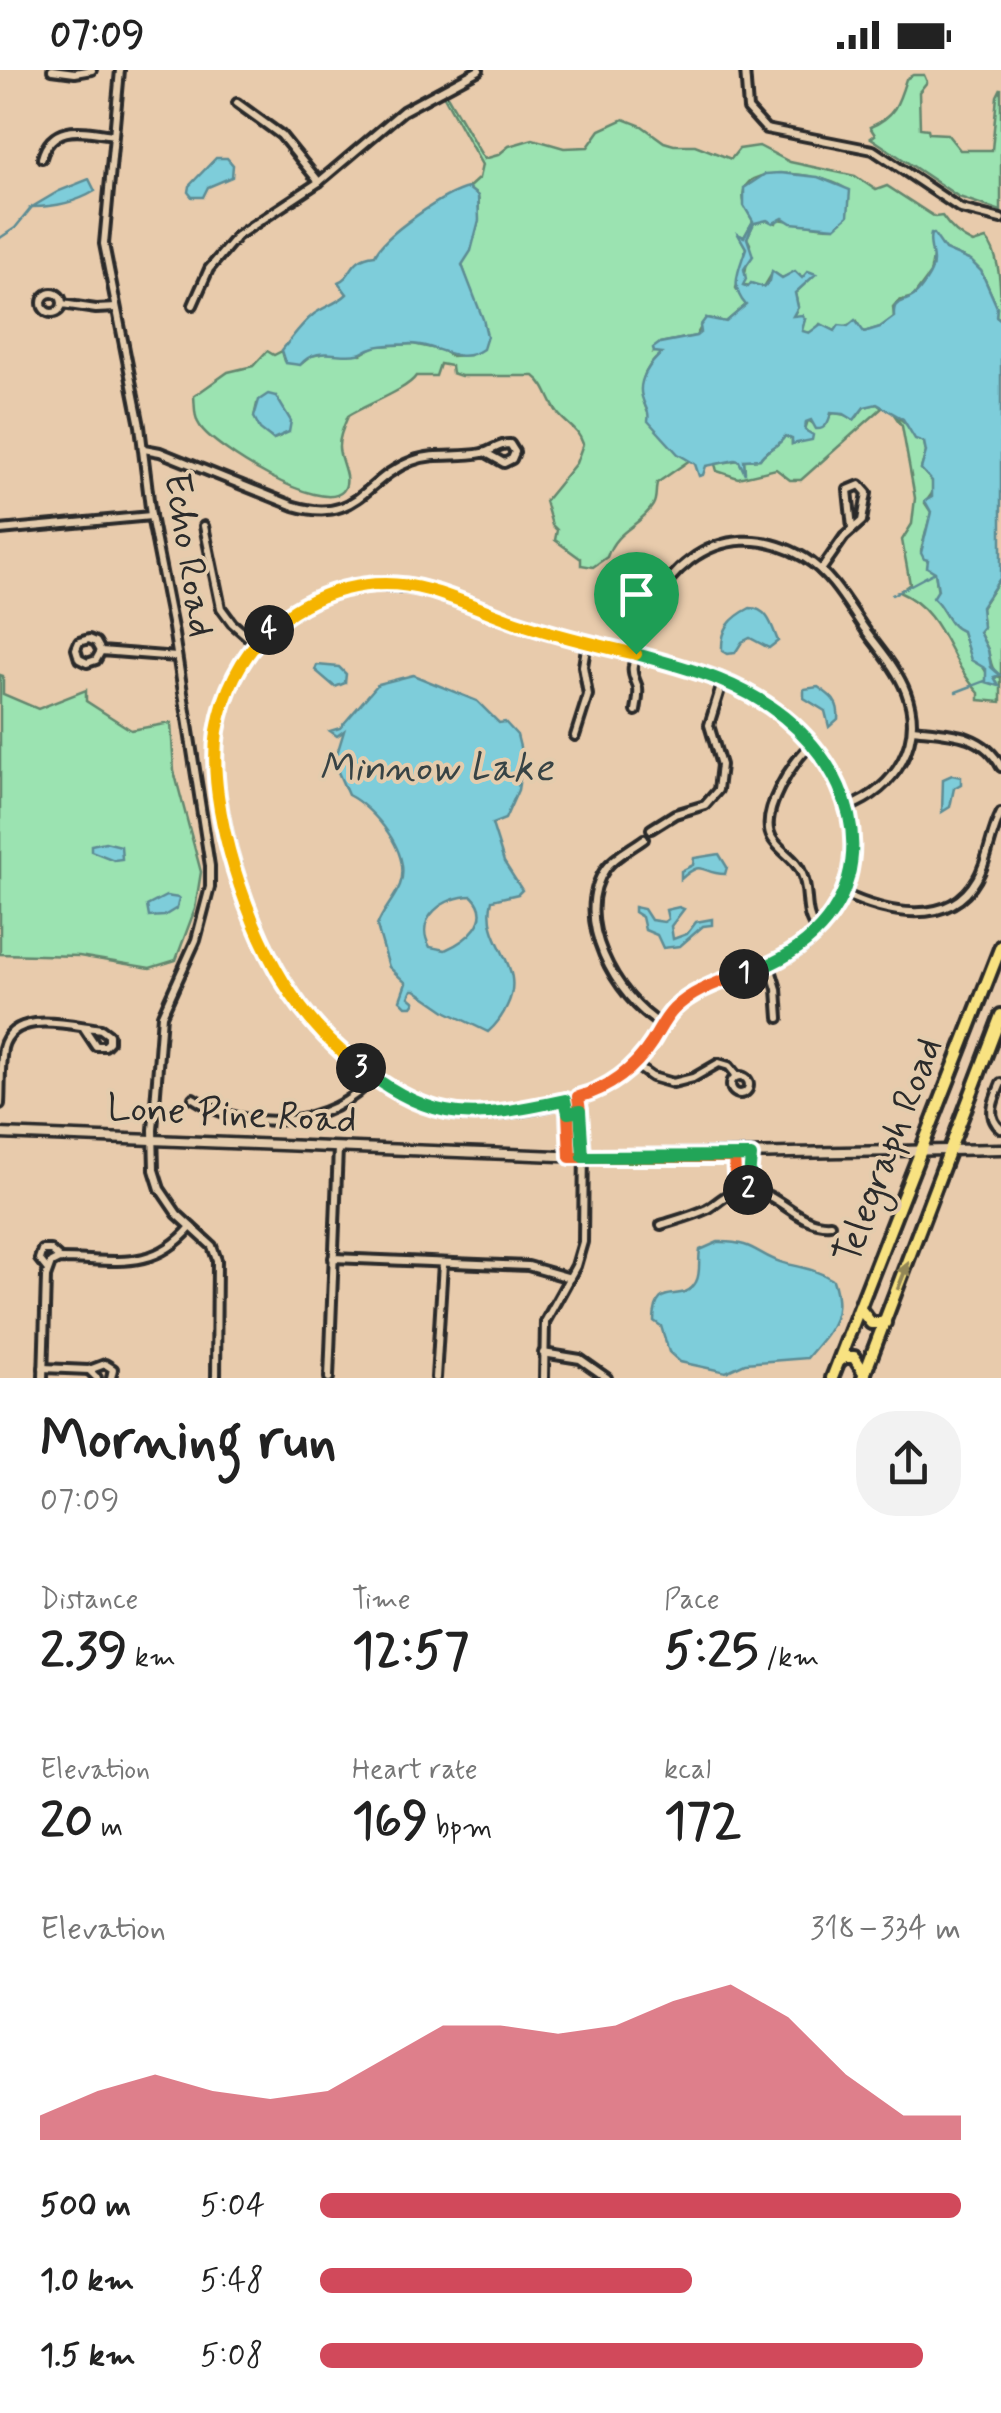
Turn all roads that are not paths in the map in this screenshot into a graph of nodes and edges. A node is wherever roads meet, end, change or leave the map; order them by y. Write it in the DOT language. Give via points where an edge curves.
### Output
graph roads {
  1 [pos="52,70"];
  2 [pos="92,70"];
  3 [pos="120,70"];
  4 [pos="479,70"];
  5 [pos="745,70"];
  6 [pos="237,103"];
  7 [pos="113,135"];
  8 [pos="42,158"];
  9 [pos="320,182"];
  10 [pos="1001,219"];
  11 [pos="62,304"];
  12 [pos="193,305"];
  13 [pos="116,308"];
  14 [pos="144,449"];
  15 [pos="486,453"];
  16 [pos="151,516"];
  17 [pos="204,526"];
  18 [pos="852,528"];
  19 [pos="0,530"];
  20 [pos="820,570"];
  21 [pos="587,642"];
  22 [pos="256,644"];
  23 [pos="101,652"];
  24 [pos="636,654"];
  25 [pos="177,657"];
  26 [pos="723,680"];
  27 [pos="636,711"];
  28 [pos="912,730"];
  29 [pos="574,736"];
  30 [pos="812,744"];
  31 [pos="1001,767"];
  32 [pos="848,807"];
  33 [pos="1001,812"];
  34 [pos="651,829"];
  35 [pos="644,839"];
  36 [pos="842,894"];
  37 [pos="818,932"];
  38 [pos="1001,946"];
  39 [pos="770,966"];
  40 [pos="996,969"];
  41 [pos="1001,1015"];
  42 [pos="780,1018"];
  43 [pos="662,1025"];
  44 [pos="84,1028"];
  45 [pos="635,1066"];
  46 [pos="737,1076"];
  47 [pos="373,1077"];
  48 [pos="1001,1084"];
  49 [pos="578,1097"];
  50 [pos="192,1098"];
  51 [pos="565,1100"];
  52 [pos="0,1104"];
  53 [pos="580,1111"];
  54 [pos="568,1113"];
  55 [pos="1001,1129"];
  56 [pos="0,1134"];
  57 [pos="154,1140"];
  58 [pos="338,1148"];
  59 [pos="1001,1150"];
  60 [pos="952,1151"];
  61 [pos="921,1152"];
  62 [pos="751,1156"];
  63 [pos="570,1157"];
  64 [pos="583,1157"];
  65 [pos="734,1157"];
  66 [pos="750,1190"];
  67 [pos="736,1191"];
  68 [pos="661,1224"];
  69 [pos="830,1224"];
  70 [pos="192,1227"];
  71 [pos="333,1258"];
  72 [pos="60,1259"];
  73 [pos="443,1263"];
  74 [pos="49,1266"];
  75 [pos="570,1278"];
  76 [pos="860,1308"];
  77 [pos="885,1322"];
  78 [pos="543,1353"];
  79 [pos="839,1362"];
  80 [pos="43,1368"];
  81 [pos="89,1370"];
  82 [pos="864,1376"];
  83 [pos="42,1378"];
  84 [pos="97,1378"];
  85 [pos="112,1378"];
  86 [pos="216,1378"];
  87 [pos="329,1378"];
  88 [pos="436,1378"];
  89 [pos="544,1378"];
  90 [pos="606,1378"];
  91 [pos="832,1378"];
  1 -- 2 [label="street"];
  3 -- 7 [label="street, Echo Road"];
  4 -- 9 [label="street" via="398,114"];
  5 -- 10 [label="street" via="748,109 766,129 873,150 960,209"];
  6 -- 9 [label="street" via="287,141"];
  7 -- 8 [label="street" via="59,134"];
  7 -- 13 [label="street, Echo Road" via="103,233"];
  9 -- 12 [label="street" via="228,244"];
  11 -- 13 [label="street"];
  13 -- 14 [label="street, Echo Road"];
  14 -- 15 [label="street" via="313,510 352,504 413,461"];
  14 -- 16 [label="street, Echo Road"];
  16 -- 19 [label="street"];
  16 -- 25 [label="street, Echo Road"];
  17 -- 22 [label="street" via="221,608"];
  18 -- 18 [label="street" via="865,511 867,493 860,484 848,490"];
  18 -- 20 [label="street"];
  20 -- 24 [label="street" via="762,543 706,551 658,592"];
  20 -- 28 [label="street" via="900,679"];
  21 -- 22 [label="street" via="428,590 385,584 309,602"];
  21 -- 24 [label="street"];
  21 -- 29 [label="street" via="588,695"];
  22 -- 47 [label="street" via="231,684 216,743 235,868 290,993"];
  23 -- 25 [label="street"];
  24 -- 26 [label="street"];
  24 -- 27 [label="street"];
  25 -- 57 [label="street, Echo Road" via="210,876 196,940 164,1008"];
  26 -- 30 [label="street" via="774,709"];
  26 -- 34 [label="street" via="709,725 721,766 718,790 705,804"];
  28 -- 31 [label="street" via="971,738"];
  28 -- 32 [label="street" via="895,774 877,793"];
  30 -- 32 [label="street"];
  30 -- 37 [label="street" via="792,765 768,820 773,840 800,868 807,913"];
  32 -- 36 [label="street" via="852,850"];
  33 -- 36 [label="street" via="979,876 954,904 897,912"];
  35 -- 43 [label="street" via="605,870 592,915 620,985"];
  36 -- 37 [label="street"];
  37 -- 39 [label="street"];
  38 -- 40 [label="highway, Telegraph Road"];
  39 -- 42 [label="street"];
  39 -- 43 [label="street" via="693,995"];
  40 -- 61 [label="highway, Telegraph Road"];
  41 -- 60 [label="highway, Telegraph Road"];
  43 -- 45 [label="street"];
  44 -- 52 [label="street" via="34,1023 11,1033 2,1053"];
  45 -- 46 [label="street" via="673,1083 719,1063"];
  45 -- 49 [label="street"];
  47 -- 50 [label="street" via="333,1107 284,1120 236,1117"];
  47 -- 51 [label="street" via="412,1101 464,1115"];
  48 -- 55 [label="street" via="991,1112"];
  49 -- 51 [label="street"];
  49 -- 53 [label="street"];
  51 -- 54 [label="street"];
  53 -- 54 [label="street"];
  53 -- 64 [label="street"];
  54 -- 63 [label="street"];
  56 -- 57 [label="street, Lone Pine Road"];
  57 -- 58 [label="street, Lone Pine Road"];
  57 -- 70 [label="street, Echo Road" via="160,1189"];
  58 -- 63 [label="street, Lone Pine Road"];
  58 -- 71 [label="street"];
  59 -- 60 [label="street, Lone Pine Road"];
  60 -- 61 [label="street, Lone Pine Road"];
  77 -- 60 [label="highway, Telegraph Road, one-way"];
  61 -- 62 [label="street, Lone Pine Road"];
  61 -- 76 [label="highway, Telegraph Road"];
  62 -- 65 [label="street, Lone Pine Road"];
  62 -- 66 [label="street"];
  63 -- 64 [label="street, Lone Pine Road"];
  64 -- 65 [label="street, Lone Pine Road"];
  64 -- 75 [label="street" via="584,1242"];
  65 -- 67 [label="street"];
  66 -- 67 [label="street"];
  66 -- 69 [label="street" via="808,1221"];
  67 -- 68 [label="street"];
  70 -- 72 [label="street" via="168,1250 146,1259"];
  70 -- 86 [label="street, Echo Road" via="217,1260"];
  71 -- 73 [label="street"];
  71 -- 87 [label="street"];
  72 -- 74 [label="street"];
  72 -- 74 [label="street" via="42,1250 39,1259"];
  73 -- 75 [label="street" via="528,1266"];
  73 -- 88 [label="street"];
  74 -- 80 [label="street"];
  75 -- 78 [label="street" via="546,1322"];
  76 -- 77 [label="highway" via="871,1323"];
  76 -- 79 [label="highway, Telegraph Road"];
  77 -- 82 [label="highway, Telegraph Road"];
  78 -- 89 [label="street"];
  78 -- 90 [label="street" via="580,1360"];
  79 -- 82 [label="highway" via="854,1358"];
  79 -- 91 [label="highway, Telegraph Road"];
  80 -- 81 [label="street"];
  80 -- 83 [label="street"];
  81 -- 84 [label="street"];
  81 -- 85 [label="street" via="107,1364"];
}
